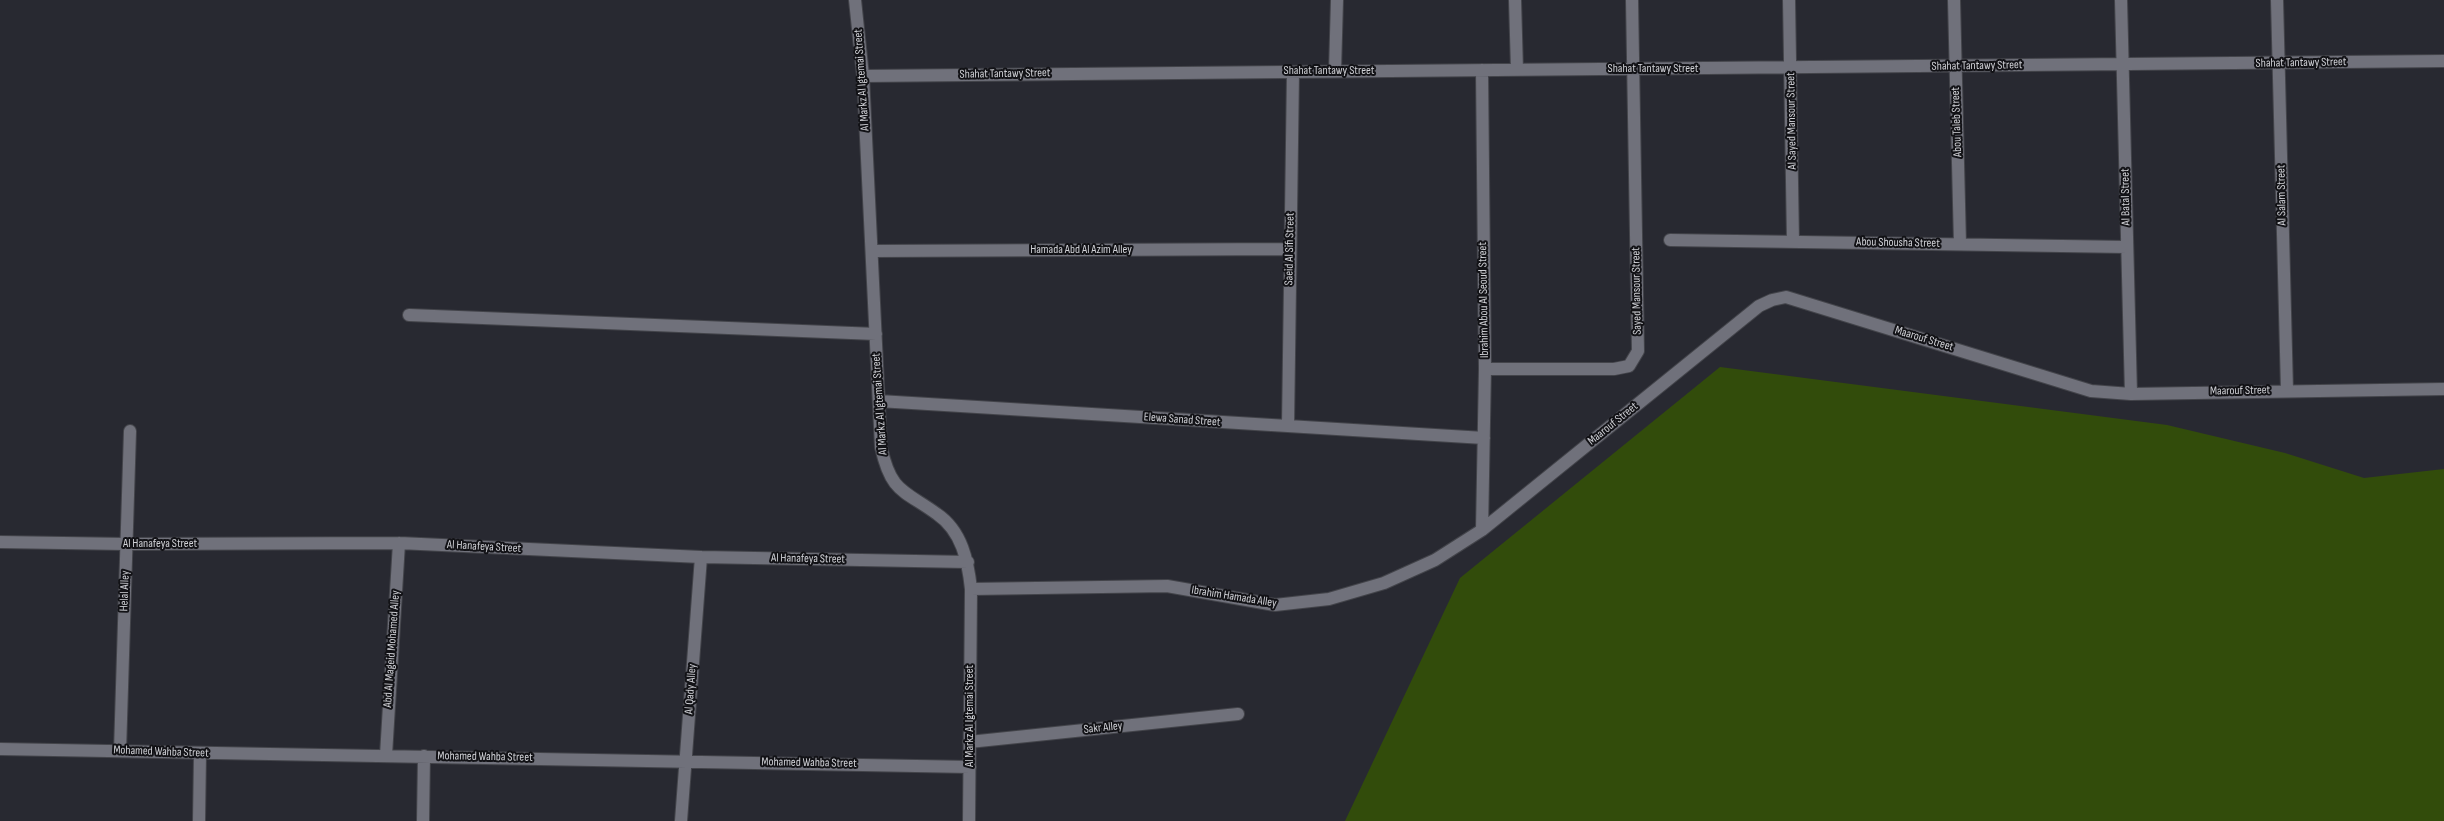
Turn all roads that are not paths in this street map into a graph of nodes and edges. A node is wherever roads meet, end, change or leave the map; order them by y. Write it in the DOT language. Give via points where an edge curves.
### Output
graph roads {
  1 [pos="855,0"];
  2 [pos="1337,0"];
  3 [pos="1515,0"];
  4 [pos="1632,0"];
  5 [pos="1789,0"];
  6 [pos="1954,0"];
  7 [pos="2121,0"];
  8 [pos="2277,0"];
  9 [pos="2444,61"];
  10 [pos="2279,63"];
  11 [pos="2122,65"];
  12 [pos="1955,66"];
  13 [pos="1792,68"];
  14 [pos="1634,69"];
  15 [pos="1482,70"];
  16 [pos="1517,70"];
  17 [pos="1335,71"];
  18 [pos="1293,72"];
  19 [pos="863,76"];
  20 [pos="1670,240"];
  21 [pos="1793,242"];
  22 [pos="1960,244"];
  23 [pos="2127,246"];
  24 [pos="1290,250"];
  25 [pos="872,251"];
  26 [pos="409,315"];
  27 [pos="876,334"];
  28 [pos="1485,369"];
  29 [pos="2444,389"];
  30 [pos="2287,390"];
  31 [pos="2130,394"];
  32 [pos="879,401"];
  33 [pos="1288,426"];
  34 [pos="130,431"];
  35 [pos="1484,438"];
  36 [pos="1482,530"];
  37 [pos="0,542"];
  38 [pos="399,543"];
  39 [pos="126,544"];
  40 [pos="701,558"];
  41 [pos="968,562"];
  42 [pos="970,589"];
  43 [pos="1238,714"];
  44 [pos="969,742"];
  45 [pos="0,749"];
  46 [pos="120,751"];
  47 [pos="200,754"];
  48 [pos="386,755"];
  49 [pos="424,756"];
  50 [pos="685,761"];
  51 [pos="970,767"];
  52 [pos="199,821"];
  53 [pos="423,821"];
  54 [pos="681,821"];
  55 [pos="969,821"];
  1 -- 19 [label="street, Al Markz Al Igtemai Street"];
  2 -- 17 [label="street"];
  3 -- 16 [label="street"];
  4 -- 14 [label="street, Sayed Mansour Street"];
  5 -- 13 [label="street, Al Sayed Mansour Street"];
  6 -- 12 [label="street, Abou Taleb Street"];
  7 -- 11 [label="street, Al Batal Street"];
  8 -- 10 [label="street, Al Salam Street"];
  9 -- 10 [label="street, Shahat Tantawy Street"];
  10 -- 11 [label="street, Shahat Tantawy Street"];
  10 -- 30 [label="street, Al Salam Street"];
  11 -- 12 [label="street, Shahat Tantawy Street"];
  11 -- 23 [label="street, Al Batal Street"];
  12 -- 13 [label="street, Shahat Tantawy Street"];
  12 -- 22 [label="street, Abou Taleb Street"];
  13 -- 14 [label="street, Shahat Tantawy Street"];
  13 -- 21 [label="street, Al Sayed Mansour Street"];
  14 -- 16 [label="street, Shahat Tantawy Street"];
  14 -- 28 [label="street, Sayed Mansour Street" via="1638,351 1629,366 1614,369"];
  15 -- 16 [label="street, Shahat Tantawy Street"];
  15 -- 17 [label="street, Shahat Tantawy Street"];
  15 -- 28 [label="street, Ibrahim Abou Al Seoud Street"];
  17 -- 18 [label="street, Shahat Tantawy Street"];
  18 -- 19 [label="street, Shahat Tantawy Street"];
  18 -- 24 [label="street, Saeid Al Sifi Street"];
  19 -- 25 [label="street, Al Markz Al Igtemai Street"];
  20 -- 21 [label="street, Abou Shousha Street"];
  21 -- 22 [label="street, Abou Shousha Street"];
  22 -- 23 [label="street, Abou Shousha Street"];
  23 -- 31 [label="street, Al Batal Street"];
  24 -- 25 [label="street, Hamada Abd Al Azim Alley"];
  24 -- 33 [label="street, Saeid Al Sifi Street"];
  25 -- 27 [label="street, Al Markz Al Igtemai Street"];
  26 -- 27 [label="street"];
  27 -- 32 [label="street, Al Markz Al Igtemai Street"];
  28 -- 35 [label="street, Ibrahim Abou Al Seoud Street"];
  29 -- 30 [label="street, Maarouf Street"];
  30 -- 31 [label="street, Maarouf Street"];
  31 -- 36 [label="street, Maarouf Street" via="2091,391 1786,297 1759,306"];
  32 -- 33 [label="street, Elewa Sanad Street"];
  32 -- 41 [label="street, Al Markz Al Igtemai Street" via="881,447 885,468 896,485 912,499 938,514 958,537"];
  33 -- 35 [label="street, Elewa Sanad Street"];
  34 -- 39 [label="street, Helal Alley"];
  35 -- 36 [label="street, Ibrahim Abou Al Seoud Street"];
  36 -- 42 [label="street, Ibrahim Hamada Alley" via="1435,560 1384,583 1330,599 1275,605 1167,586"];
  37 -- 39 [label="street, Al Hanafeya Street"];
  38 -- 39 [label="street, Al Hanafeya Street"];
  38 -- 40 [label="street, Al Hanafeya Street"];
  38 -- 48 [label="street, Abd Al Mageid Mohamed Alley"];
  39 -- 46 [label="street, Helal Alley"];
  40 -- 41 [label="street, Al Hanafeya Street"];
  40 -- 50 [label="street, Al Qady Alley"];
  41 -- 42 [label="street, Al Markz Al Igtemai Street"];
  42 -- 44 [label="street, Al Markz Al Igtemai Street"];
  43 -- 44 [label="street, Sakr Alley"];
  44 -- 51 [label="street, Al Markz Al Igtemai Street"];
  45 -- 46 [label="street, Mohamed Wahba Street"];
  46 -- 47 [label="street, Mohamed Wahba Street"];
  47 -- 48 [label="street, Mohamed Wahba Street"];
  47 -- 52 [label="street"];
  48 -- 49 [label="street, Mohamed Wahba Street"];
  49 -- 50 [label="street, Mohamed Wahba Street"];
  49 -- 53 [label="street"];
  50 -- 51 [label="street, Mohamed Wahba Street"];
  50 -- 54 [label="street, Al Qady Alley"];
  51 -- 55 [label="street, Al Markz Al Igtemai Street"];
}
